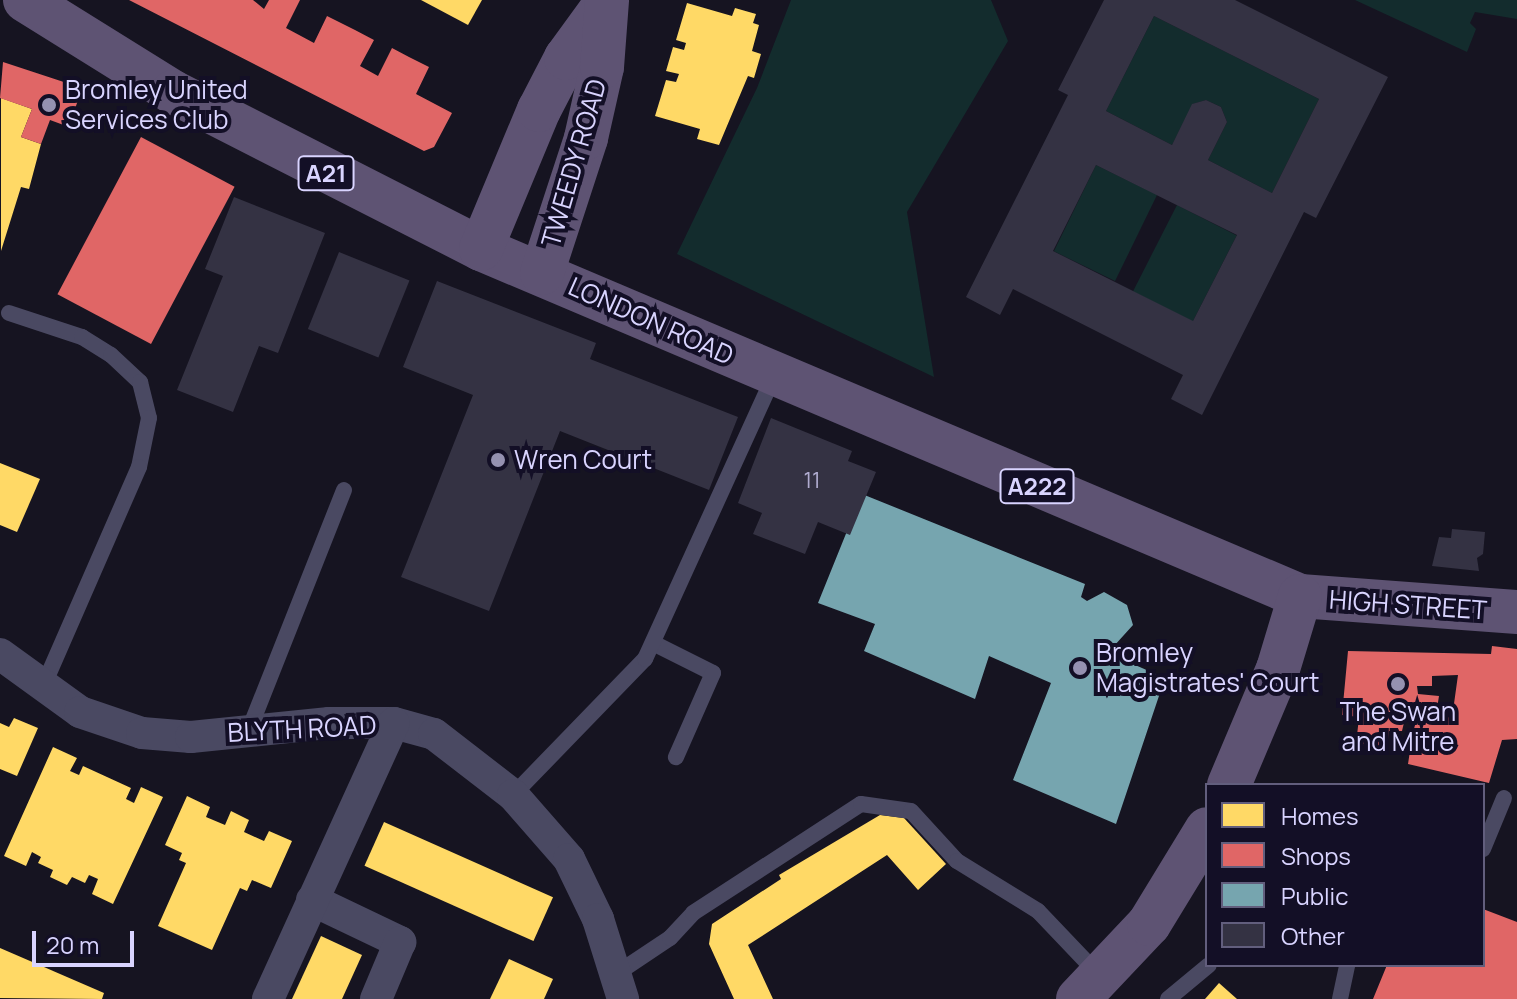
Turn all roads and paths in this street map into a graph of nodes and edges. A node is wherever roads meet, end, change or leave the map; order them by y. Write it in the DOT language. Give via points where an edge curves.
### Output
graph roads {
  1 [pos="25,0"];
  2 [pos="606,2"];
  3 [pos="481,249"];
  4 [pos="542,273"];
  5 [pos="9,313"];
  6 [pos="774,376"];
  7 [pos="344,490"];
  8 [pos="1300,596"];
  9 [pos="1517,612"];
  10 [pos="653,643"];
  11 [pos="0,654"];
  12 [pos="43,687"];
  13 [pos="394,723"];
  14 [pos="249,730"];
  15 [pos="676,757"];
  16 [pos="1230,783"];
  17 [pos="513,795"];
  18 [pos="1504,798"];
  19 [pos="1205,832"];
  20 [pos="1485,844"];
  21 [pos="312,900"];
  22 [pos="1207,967"];
  23 [pos="1347,967"];
  24 [pos="1090,989"];
  25 [pos="615,990"];
  26 [pos="268,999"];
  27 [pos="376,999"];
  28 [pos="1168,999"];
  29 [pos="1340,999"];
  1 -- 3 [label="main road, LONDON ROAD / A21" via="173,92"];
  2 -- 3 [label="main road, TWEEDY ROAD" via="566,58 539,110"];
  2 -- 4 [label="main road, TWEEDY ROAD" via="602,67 586,138"];
  3 -- 4 [label="main road, LONDON ROAD / A21"];
  4 -- 6 [label="main road, LONDON ROAD / A222"];
  5 -- 12 [label="lane" via="82,337 111,355 140,382 149,418 139,467"];
  6 -- 8 [label="main road, LONDON ROAD / A222"];
  6 -- 10 [label="lane"];
  7 -- 14 [label="lane"];
  8 -- 9 [label="main road, HIGH STREET / A222"];
  8 -- 16 [label="main road" via="1278,669"];
  10 -- 15 [label="lane" via="713,673"];
  10 -- 17 [label="lane" via="645,659"];
  11 -- 12 [label="street, BLYTH ROAD"];
  12 -- 14 [label="street, BLYTH ROAD" via="80,712 142,733 191,737"];
  13 -- 14 [label="street, BLYTH ROAD"];
  13 -- 17 [label="street, BLYTH ROAD" via="434,734"];
  13 -- 21 [label="street"];
  17 -- 25 [label="street, BLYTH ROAD" via="579,876"];
  18 -- 20 [label="lane"];
  19 -- 24 [label="main road" via="1149,924"];
  21 -- 26 [label="street"];
  21 -- 27 [label="street" via="400,942"];
  22 -- 28 [label="lane"];
  23 -- 29 [label="lane"];
  24 -- 25 [label="lane" via="1038,911 957,861 911,811 861,804 693,913"];
}
